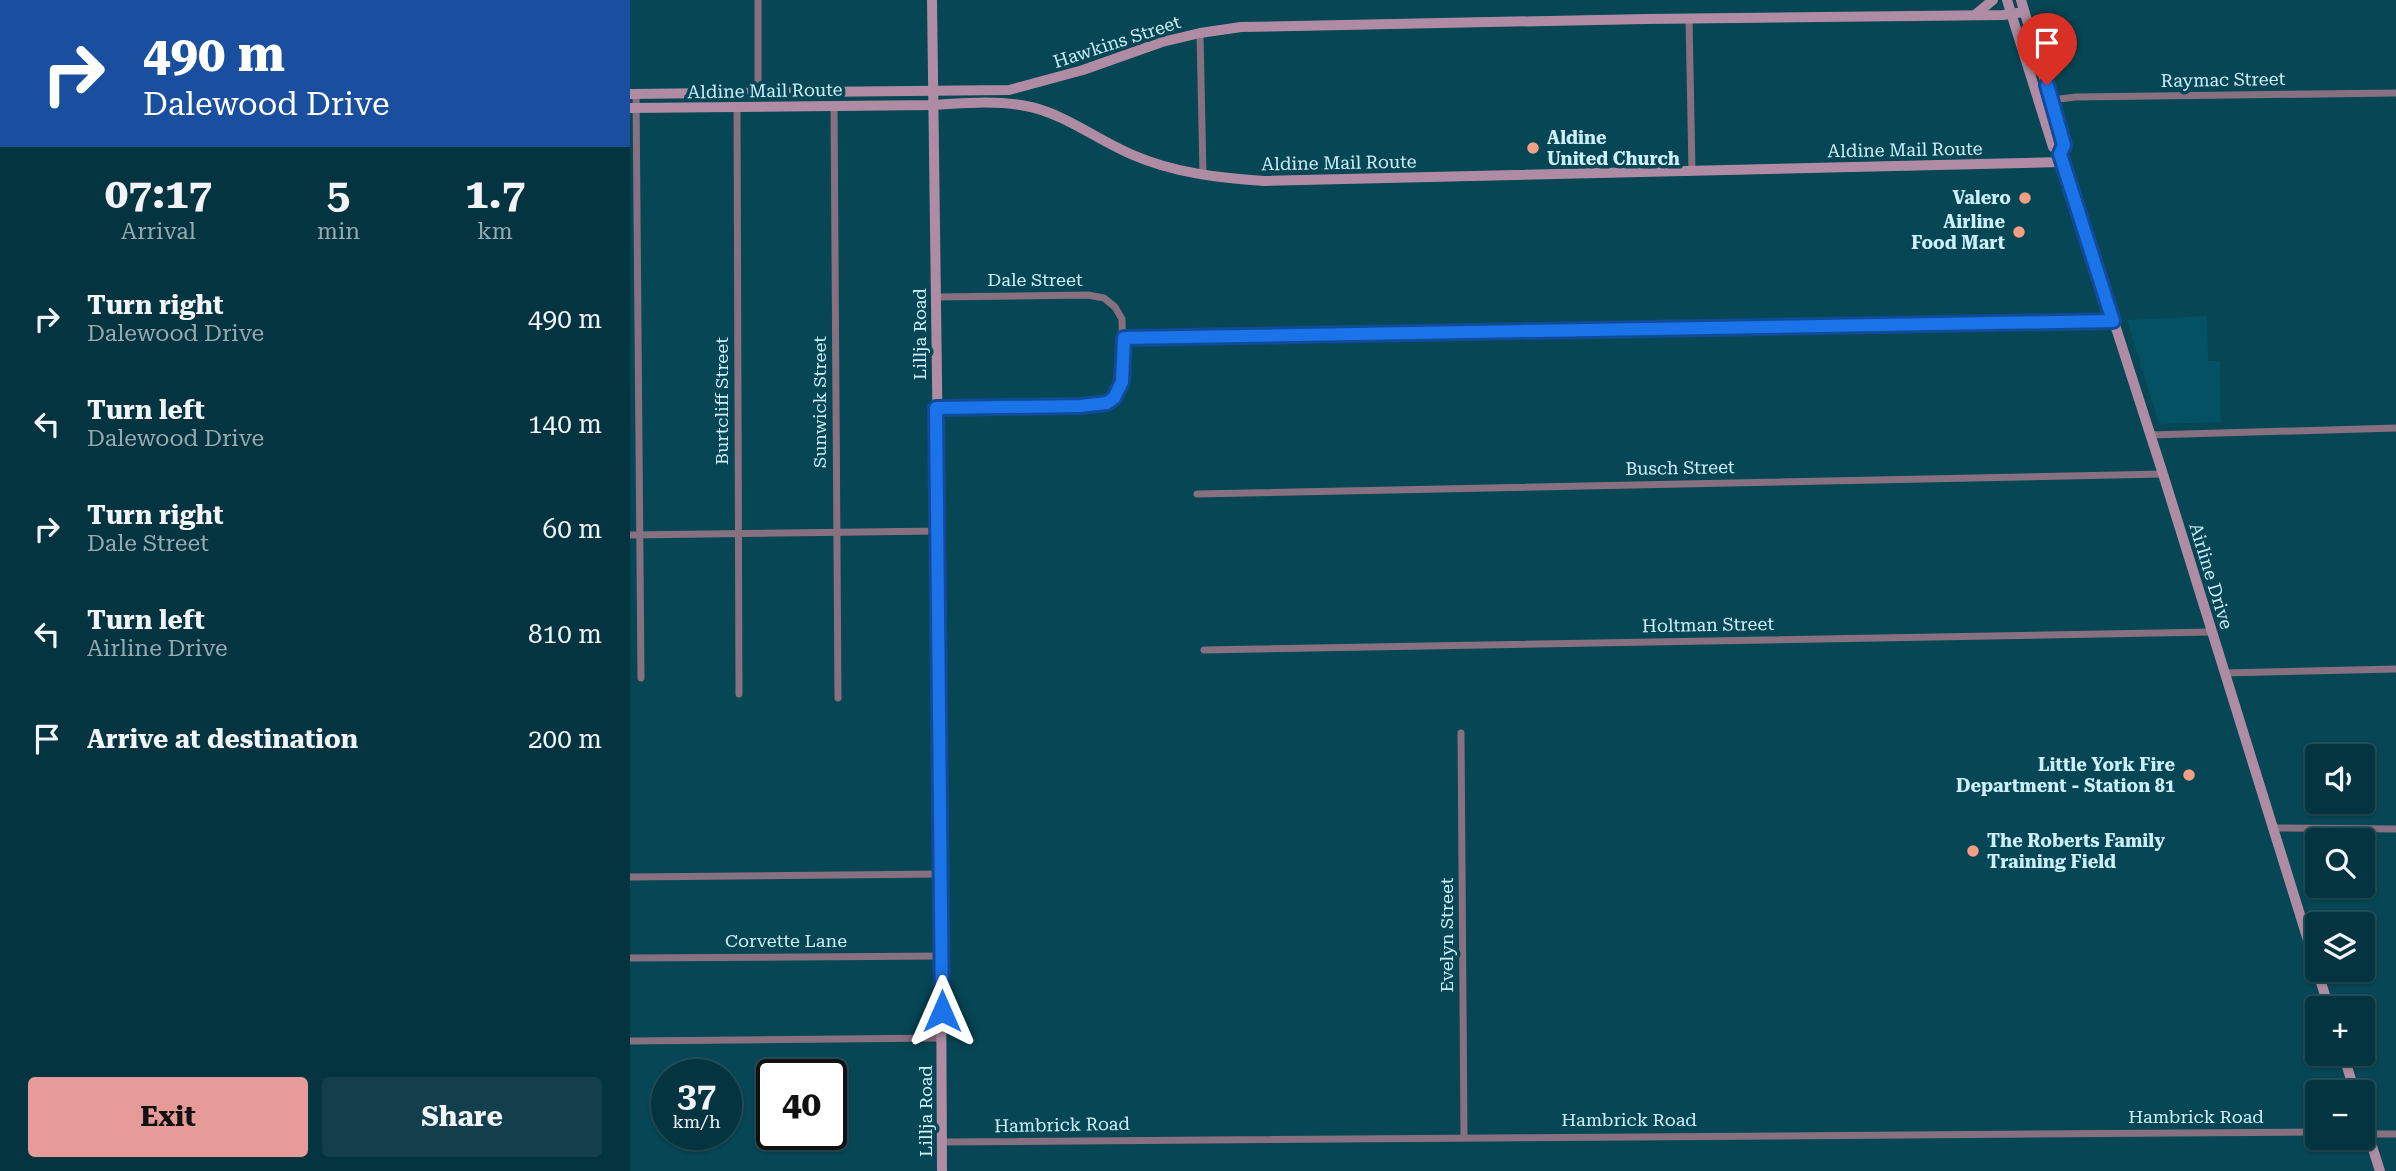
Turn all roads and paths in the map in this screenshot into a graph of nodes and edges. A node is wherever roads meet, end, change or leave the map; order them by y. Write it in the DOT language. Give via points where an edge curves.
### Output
graph roads {
  1 [pos="758,0"];
  2 [pos="932,0"];
  3 [pos="1993,0"];
  4 [pos="2007,0"];
  5 [pos="2021,0"];
  6 [pos="2024,12"];
  7 [pos="1976,14"];
  8 [pos="2013,15"];
  9 [pos="1689,18"];
  10 [pos="1200,33"];
  11 [pos="934,90"];
  12 [pos="988,90"];
  13 [pos="758,93"];
  14 [pos="2396,93"];
  15 [pos="633,94"];
  16 [pos="2051,100"];
  17 [pos="834,105"];
  18 [pos="934,105"];
  19 [pos="634,108"];
  20 [pos="737,108"];
  21 [pos="2061,158"];
  22 [pos="1692,170"];
  23 [pos="1203,175"];
  24 [pos="936,297"];
  25 [pos="2113,321"];
  26 [pos="1124,338"];
  27 [pos="936,408"];
  28 [pos="2396,428"];
  29 [pos="2150,435"];
  30 [pos="2163,474"];
  31 [pos="1197,494"];
  32 [pos="939,531"];
  33 [pos="836,533"];
  34 [pos="738,534"];
  35 [pos="630,535"];
  36 [pos="640,535"];
  37 [pos="2212,632"];
  38 [pos="1204,650"];
  39 [pos="2396,669"];
  40 [pos="2224,673"];
  41 [pos="641,678"];
  42 [pos="739,694"];
  43 [pos="838,698"];
  44 [pos="1461,733"];
  45 [pos="2273,828"];
  46 [pos="2396,829"];
  47 [pos="942,874"];
  48 [pos="630,877"];
  49 [pos="942,956"];
  50 [pos="630,958"];
  51 [pos="2325,996"];
  52 [pos="942,1038"];
  53 [pos="630,1041"];
  54 [pos="2305,1132"];
  55 [pos="2375,1134"];
  56 [pos="2396,1134"];
  57 [pos="1464,1137"];
  58 [pos="942,1142"];
  59 [pos="2372,1150"];
  60 [pos="942,1171"];
  61 [pos="2380,1171"];
  1 -- 13 [label="street"];
  2 -- 11 [label="main road, Lillja Road"];
  3 -- 7 [label="main road"];
  4 -- 8 [label="main road, Airline Drive"];
  5 -- 6 [label="main road, Airline Drive"];
  6 -- 8 [label="main road, Hawkins Street"];
  6 -- 16 [label="main road, Airline Drive"];
  7 -- 8 [label="main road, Hawkins Street"];
  7 -- 9 [label="main road, Hawkins Street"];
  8 -- 21 [label="main road, Airline Drive" via="2053,147"];
  9 -- 10 [label="main road, Hawkins Street" via="1280,25"];
  9 -- 22 [label="street"];
  10 -- 12 [label="main road, Hawkins Street" via="1038,84"];
  10 -- 23 [label="street"];
  11 -- 12 [label="main road, Aldine Mail Route"];
  11 -- 13 [label="main road, Aldine Mail Route"];
  11 -- 18 [label="main road, Lillja Road"];
  13 -- 15 [label="main road, Aldine Mail Route"];
  14 -- 16 [label="street, Raymac Street"];
  15 -- 19 [label="street"];
  16 -- 21 [label="main road, Airline Drive" via="2064,145"];
  17 -- 18 [label="main road, Aldine Mail Route"];
  17 -- 20 [label="main road, Aldine Mail Route"];
  17 -- 33 [label="street, Sunwick Street"];
  18 -- 23 [label="main road, Aldine Mail Route" via="1027,106 1048,112 1133,156"];
  18 -- 24 [label="main road, Lillja Road"];
  19 -- 20 [label="main road, Aldine Mail Route"];
  19 -- 36 [label="street"];
  20 -- 34 [label="street, Burtcliff Street"];
  21 -- 22 [label="main road, Aldine Mail Route"];
  21 -- 25 [label="main road, Airline Drive"];
  22 -- 23 [label="main road, Aldine Mail Route" via="1264,181"];
  24 -- 26 [label="street, Dale Street" via="1104,298 1122,319"];
  24 -- 27 [label="main road, Lillja Road"];
  25 -- 26 [label="street"];
  25 -- 29 [label="main road, Airline Drive"];
  26 -- 27 [label="street" via="1122,382 1107,403"];
  27 -- 32 [label="main road, Lillja Road"];
  28 -- 29 [label="street"];
  29 -- 30 [label="main road, Airline Drive"];
  30 -- 31 [label="street, Busch Street"];
  30 -- 37 [label="main road, Airline Drive"];
  32 -- 33 [label="street"];
  32 -- 47 [label="main road, Lillja Road"];
  33 -- 34 [label="street"];
  33 -- 43 [label="street, Sunwick Street"];
  34 -- 36 [label="street"];
  34 -- 42 [label="street, Burtcliff Street"];
  35 -- 36 [label="street"];
  36 -- 41 [label="street"];
  37 -- 38 [label="street, Holtman Street"];
  37 -- 40 [label="main road, Airline Drive"];
  39 -- 40 [label="street"];
  40 -- 45 [label="main road, Airline Drive"];
  44 -- 57 [label="street, Evelyn Street"];
  45 -- 46 [label="street"];
  45 -- 51 [label="main road, Airline Drive"];
  47 -- 48 [label="street"];
  47 -- 49 [label="main road, Lillja Road"];
  49 -- 50 [label="street, Corvette Lane"];
  49 -- 52 [label="main road, Lillja Road"];
  52 -- 53 [label="street"];
  52 -- 58 [label="main road, Lillja Road"];
  54 -- 57 [label="street, Hambrick Road"];
  55 -- 56 [label="street"];
  57 -- 58 [label="street, Hambrick Road"];
  58 -- 60 [label="main road, Lillja Road"];
  59 -- 61 [label="main road"];
}
